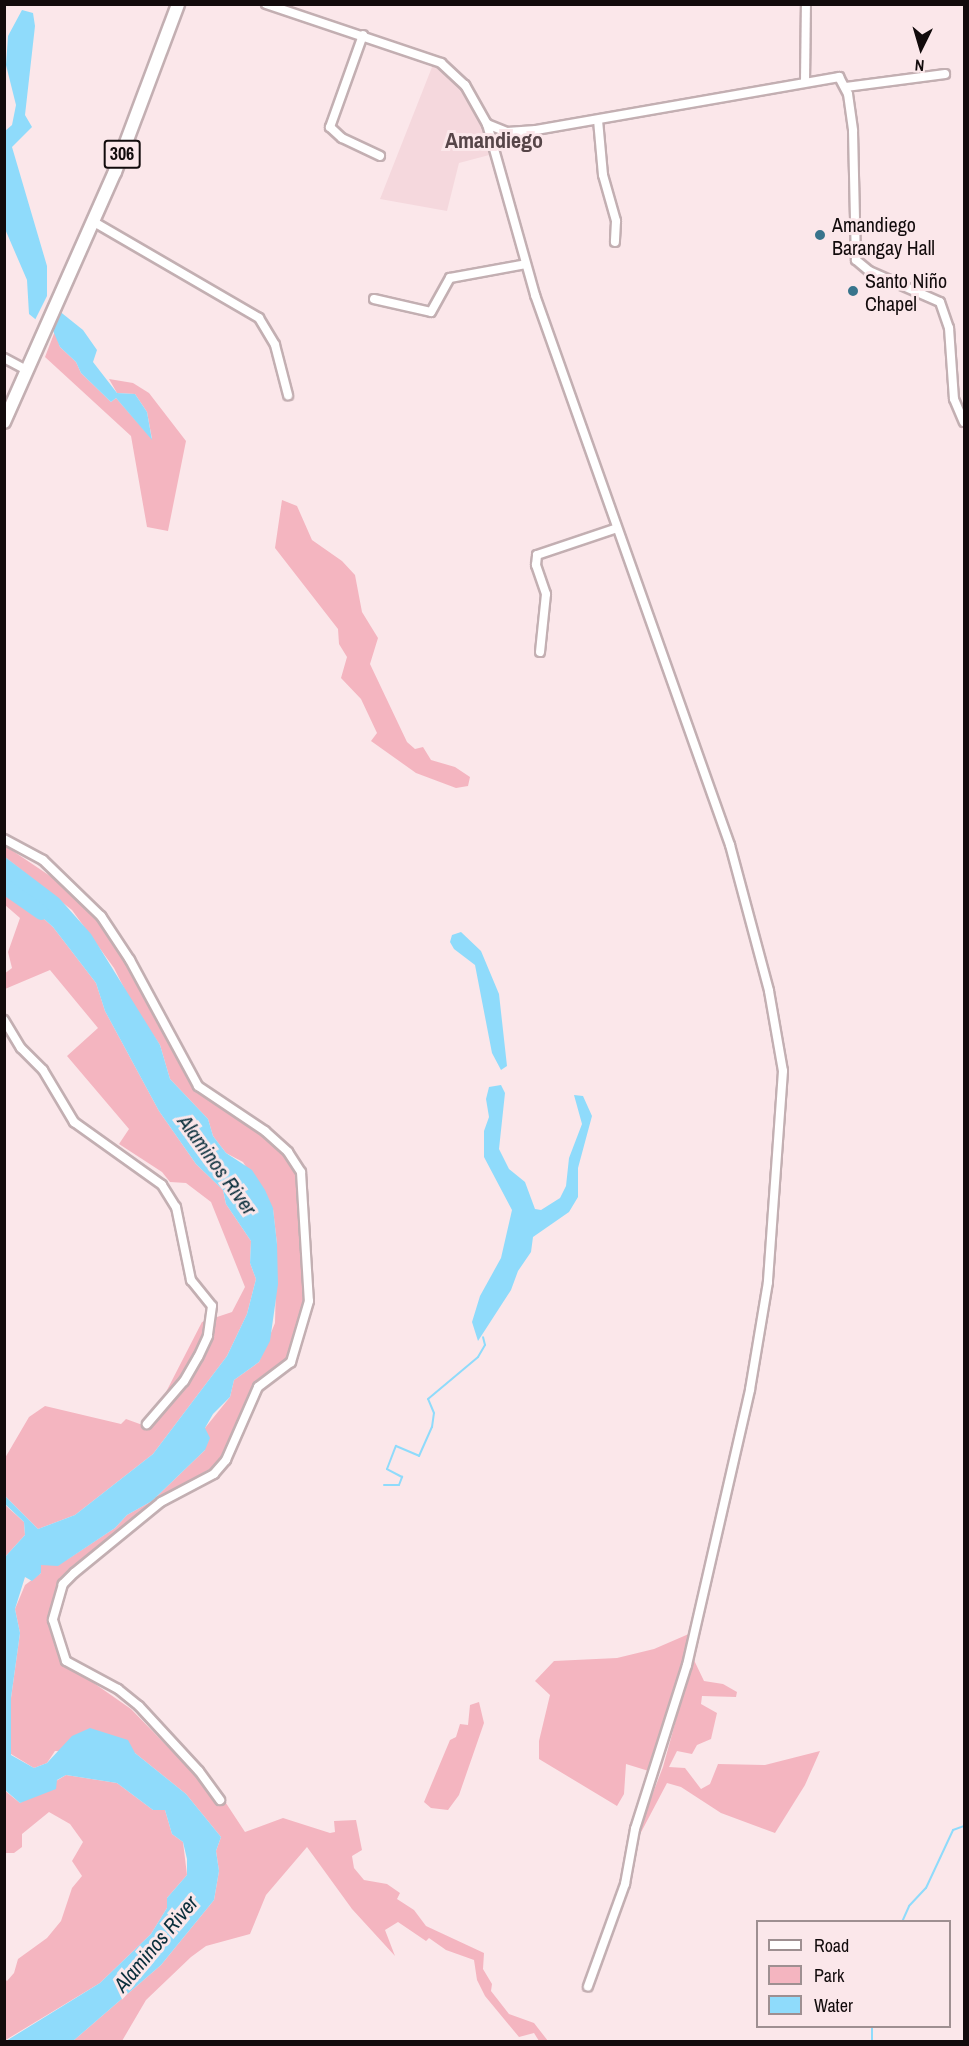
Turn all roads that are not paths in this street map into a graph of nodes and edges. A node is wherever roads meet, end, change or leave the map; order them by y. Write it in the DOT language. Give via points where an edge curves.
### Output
graph roads {
  1 [pos="178,4"];
  2 [pos="266,4"];
  3 [pos="806,4"];
  4 [pos="363,35"];
  5 [pos="945,74"];
  6 [pos="805,82"];
  7 [pos="846,87"];
  8 [pos="598,120"];
  9 [pos="487,124"];
  10 [pos="380,156"];
  11 [pos="94,222"];
  12 [pos="615,242"];
  13 [pos="526,264"];
  14 [pos="374,298"];
  15 [pos="4,358"];
  16 [pos="27,370"];
  17 [pos="288,395"];
  18 [pos="4,422"];
  19 [pos="964,422"];
  20 [pos="617,528"];
  21 [pos="540,652"];
  22 [pos="4,838"];
  23 [pos="4,1020"];
  24 [pos="147,1424"];
  25 [pos="220,1800"];
  26 [pos="588,1986"];
  1 -- 11 [label="main road, 306"];
  2 -- 4 [label="street"];
  3 -- 6 [label="street"];
  4 -- 9 [label="street" via="441,63 465,85"];
  4 -- 10 [label="street" via="330,127 342,138"];
  5 -- 7 [label="street"];
  6 -- 7 [label="street" via="839,77"];
  6 -- 8 [label="street"];
  7 -- 19 [label="street" via="853,131 856,260 869,271 934,296 944,308 954,399"];
  8 -- 9 [label="street" via="521,133"];
  8 -- 12 [label="street" via="603,175 616,221"];
  9 -- 13 [label="street"];
  11 -- 16 [label="main road, 306"];
  11 -- 17 [label="street" via="259,318 275,345"];
  13 -- 14 [label="street" via="450,278 429,313"];
  13 -- 20 [label="street"];
  15 -- 16 [label="street"];
  16 -- 18 [label="main road, 306"];
  20 -- 21 [label="street" via="537,555 536,565 546,594"];
  20 -- 26 [label="street" via="730,845 776,1022 783,1071 768,1282 750,1390 687,1665 635,1829 625,1884"];
  22 -- 25 [label="street" via="43,860 101,916 130,960 198,1086 265,1131 288,1152 301,1172 309,1301 291,1362 258,1387 226,1460 214,1474 160,1502 74,1573 63,1584 53,1620 66,1661 118,1689 139,1706 199,1771"];
  23 -- 24 [label="street" via="21,1048 43,1070 74,1122 162,1185 176,1207 191,1280 212,1306 208,1336 198,1357 184,1382"];
}
